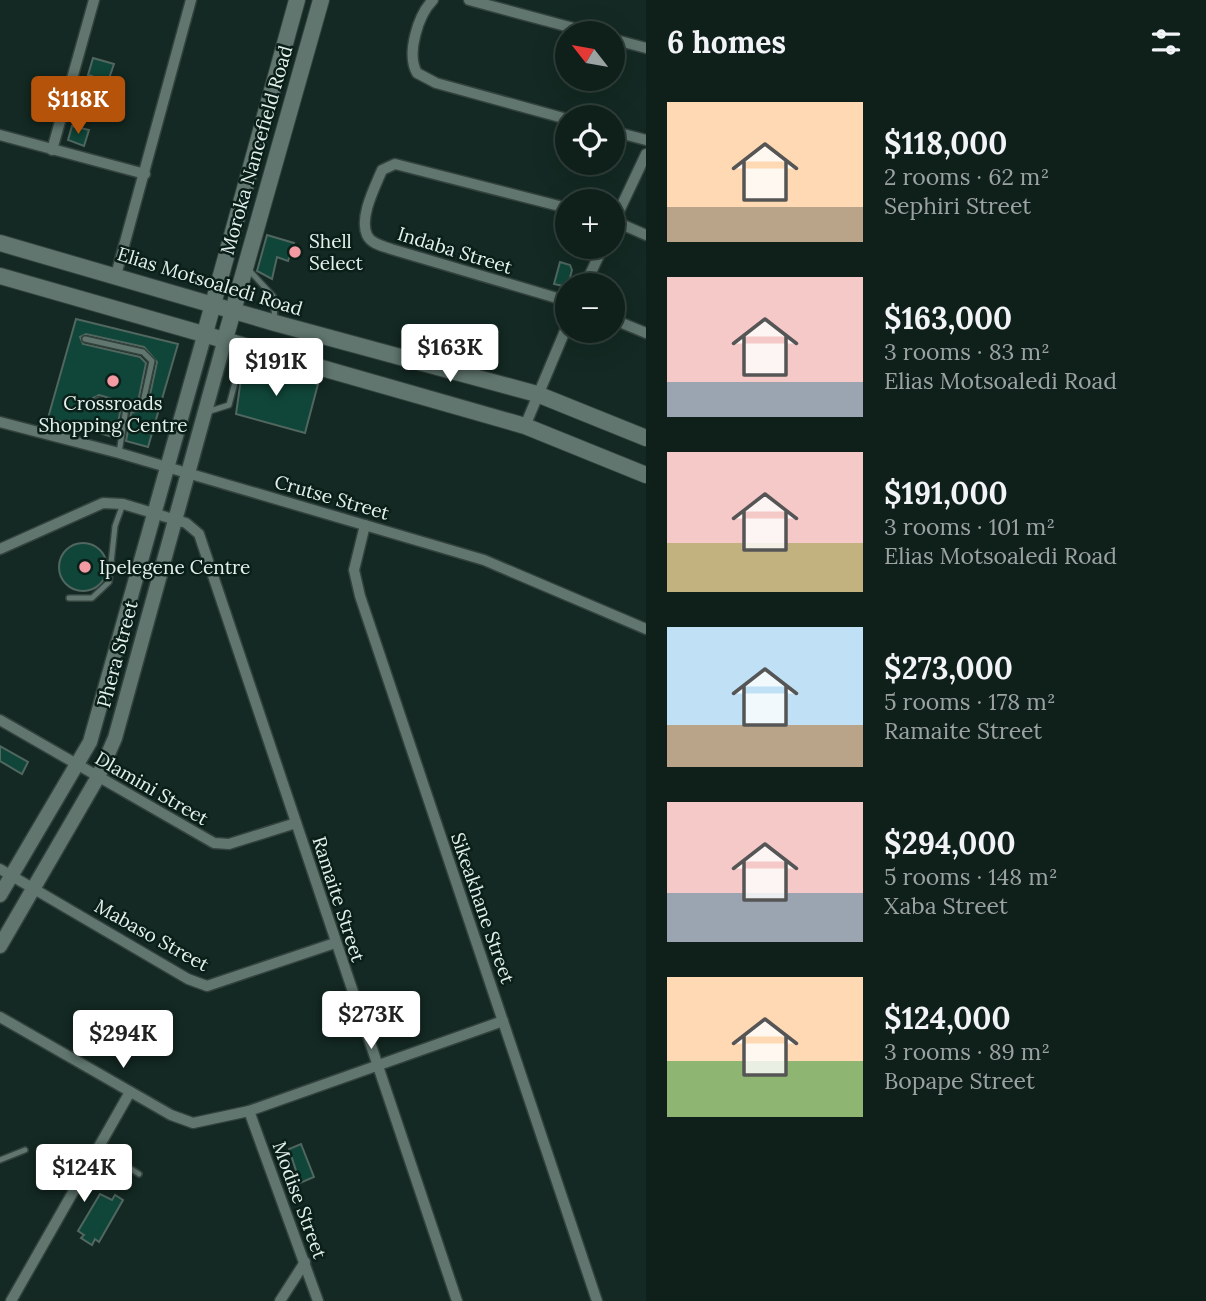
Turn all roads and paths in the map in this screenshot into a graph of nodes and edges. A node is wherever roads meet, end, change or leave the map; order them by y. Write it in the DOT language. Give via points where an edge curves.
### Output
graph roads {
  1 [pos="94,0"];
  2 [pos="191,0"];
  3 [pos="297,0"];
  4 [pos="321,0"];
  5 [pos="433,0"];
  6 [pos="469,0"];
  7 [pos="555,23"];
  8 [pos="625,42"];
  9 [pos="646,48"];
  10 [pos="555,116"];
  11 [pos="625,134"];
  12 [pos="0,135"];
  13 [pos="646,140"];
  14 [pos="52,150"];
  15 [pos="646,154"];
  16 [pos="145,174"];
  17 [pos="625,197"];
  18 [pos="555,205"];
  19 [pos="238,216"];
  20 [pos="258,221"];
  21 [pos="625,227"];
  22 [pos="646,235"];
  23 [pos="0,243"];
  24 [pos="245,267"];
  25 [pos="0,275"];
  26 [pos="116,275"];
  27 [pos="555,297"];
  28 [pos="214,306"];
  29 [pos="233,312"];
  30 [pos="625,324"];
  31 [pos="279,325"];
  32 [pos="205,333"];
  33 [pos="646,333"];
  34 [pos="85,339"];
  35 [pos="225,339"];
  36 [pos="560,343"];
  37 [pos="277,352"];
  38 [pos="237,375"];
  39 [pos="537,394"];
  40 [pos="98,400"];
  41 [pos="126,408"];
  42 [pos="204,413"];
  43 [pos="0,422"];
  44 [pos="525,426"];
  45 [pos="646,438"];
  46 [pos="119,453"];
  47 [pos="168,469"];
  48 [pos="186,474"];
  49 [pos="646,475"];
  50 [pos="123,505"];
  51 [pos="153,515"];
  52 [pos="175,521"];
  53 [pos="365,525"];
  54 [pos="0,549"];
  55 [pos="69,598"];
  56 [pos="646,628"];
  57 [pos="0,720"];
  58 [pos="77,766"];
  59 [pos="98,777"];
  60 [pos="296,823"];
  61 [pos="6,872"];
  62 [pos="34,888"];
  63 [pos="0,895"];
  64 [pos="335,943"];
  65 [pos="0,946"];
  66 [pos="0,1017"];
  67 [pos="503,1021"];
  68 [pos="376,1066"];
  69 [pos="130,1092"];
  70 [pos="249,1111"];
  71 [pos="98,1149"];
  72 [pos="25,1150"];
  73 [pos="0,1160"];
  74 [pos="139,1174"];
  75 [pos="305,1262"];
  76 [pos="11,1301"];
  77 [pos="280,1301"];
  78 [pos="318,1301"];
  79 [pos="457,1301"];
  80 [pos="597,1301"];
  1 -- 14 [label="street"];
  2 -- 16 [label="street"];
  3 -- 19 [label="main road, Moroka Nancefield Road"];
  4 -- 20 [label="main road, Moroka Nancefield Road"];
  5 -- 10 [label="street" via="425,10 412,55 417,73 436,83"];
  6 -- 7 [label="street"];
  8 -- 9 [label="street"];
  11 -- 13 [label="street"];
  12 -- 14 [label="street"];
  14 -- 16 [label="street"];
  15 -- 17 [label="street"];
  16 -- 26 [label="street"];
  18 -- 27 [label="street, Indaba Street" via="414,167 389,166 382,170 366,225 373,242"];
  19 -- 20 [label="main road"];
  19 -- 28 [label="main road, Moroka Nancefield Road"];
  20 -- 24 [label="main road, Moroka Nancefield Road"];
  21 -- 22 [label="street"];
  23 -- 26 [label="main road, Elias Motsoaledi Road"];
  24 -- 29 [label="main road, Moroka Nancefield Road"];
  24 -- 31 [label="lane" via="273,296"];
  25 -- 32 [label="main road"];
  26 -- 28 [label="main road, Elias Motsoaledi Road"];
  28 -- 29 [label="main road, Elias Motsoaledi Road"];
  28 -- 32 [label="main road, Phera Street"];
  29 -- 31 [label="main road, Elias Motsoaledi Road"];
  29 -- 35 [label="main road, Phera Street"];
  30 -- 33 [label="street"];
  31 -- 37 [label="main road"];
  31 -- 39 [label="main road, Elias Motsoaledi Road"];
  32 -- 35 [label="main road"];
  32 -- 47 [label="street, Phera Street"];
  34 -- 41 [label="lane" via="143,352 152,361 142,407"];
  35 -- 37 [label="main road"];
  35 -- 42 [label="street, Phera Street"];
  36 -- 39 [label="street"];
  37 -- 44 [label="main road"];
  38 -- 42 [label="lane" via="229,405"];
  39 -- 44 [label="street"];
  39 -- 45 [label="main road, Elias Motsoaledi Road"];
  40 -- 41 [label="lane"];
  41 -- 46 [label="lane"];
  42 -- 48 [label="street, Phera Street"];
  43 -- 46 [label="street, Crutse Street"];
  44 -- 49 [label="main road"];
  46 -- 47 [label="street, Crutse Street"];
  47 -- 48 [label="street, Crutse Street"];
  47 -- 51 [label="street, Phera Street"];
  48 -- 52 [label="street, Phera Street"];
  48 -- 53 [label="street, Crutse Street"];
  50 -- 51 [label="street"];
  50 -- 54 [label="street" via="94,505"];
  50 -- 55 [label="lane" via="115,526 109,582 92,598"];
  51 -- 52 [label="street"];
  51 -- 58 [label="street, Phera Street" via="90,742"];
  52 -- 59 [label="street, Phera Street" via="124,711"];
  52 -- 60 [label="street, Ramaite Street" via="191,526 202,541"];
  53 -- 56 [label="street, Crutse Street" via="484,560"];
  53 -- 67 [label="street, Sikeakhane Street" via="355,559 356,582"];
  57 -- 58 [label="street, Dlamini Street"];
  58 -- 59 [label="street, Dlamini Street"];
  58 -- 61 [label="street, Phera Street"];
  59 -- 60 [label="street, Dlamini Street" via="214,842 229,844"];
  59 -- 62 [label="street, Phera Street"];
  60 -- 64 [label="street, Ramaite Street"];
  61 -- 62 [label="street, Mabaso Street"];
  61 -- 63 [label="street, Phera Street"];
  62 -- 64 [label="street, Mabaso Street" via="207,986"];
  62 -- 65 [label="street, Phera Street"];
  64 -- 68 [label="street, Ramaite Street"];
  66 -- 69 [label="street"];
  67 -- 68 [label="street"];
  67 -- 80 [label="street, Sikeakhane Street"];
  68 -- 70 [label="street"];
  68 -- 79 [label="street, Ramaite Street"];
  69 -- 70 [label="street" via="193,1123"];
  69 -- 71 [label="street"];
  70 -- 75 [label="street, Modise Street"];
  71 -- 74 [label="lane"];
  71 -- 76 [label="street"];
  72 -- 73 [label="lane"];
  75 -- 77 [label="street"];
  75 -- 78 [label="street, Modise Street"];
}
